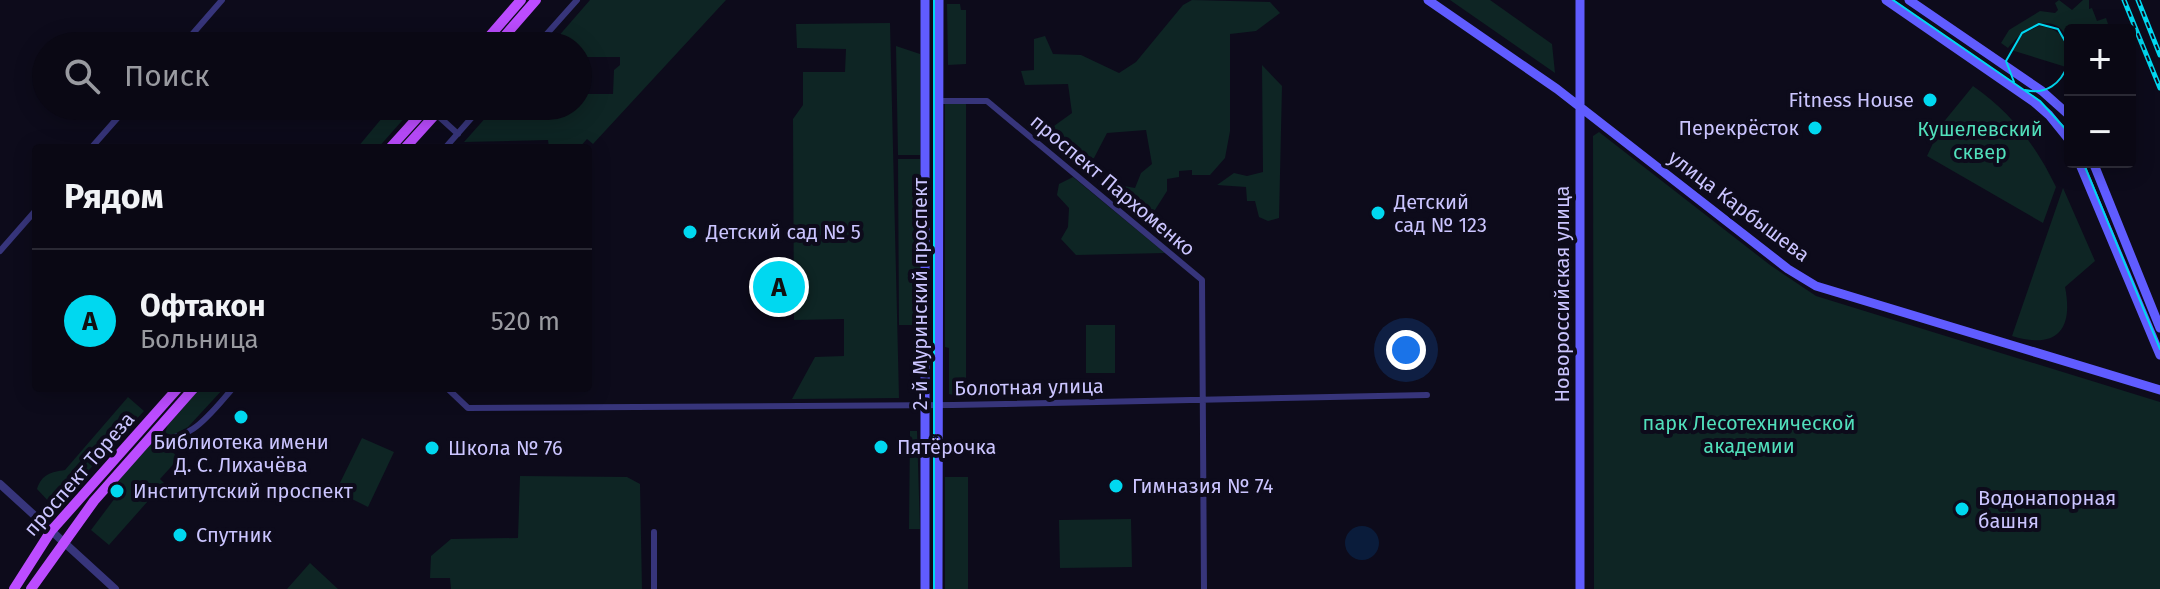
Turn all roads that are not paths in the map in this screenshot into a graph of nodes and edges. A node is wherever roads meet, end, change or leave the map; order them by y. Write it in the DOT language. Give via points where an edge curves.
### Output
graph roads {
  1 [pos="222,0"];
  2 [pos="521,0"];
  3 [pos="536,0"];
  4 [pos="577,0"];
  5 [pos="925,0"];
  6 [pos="939,0"];
  7 [pos="1428,0"];
  8 [pos="1580,0"];
  9 [pos="1886,0"];
  10 [pos="1909,0"];
  11 [pos="194,32"];
  12 [pos="493,32"];
  13 [pos="508,32"];
  14 [pos="548,32"];
  15 [pos="939,101"];
  16 [pos="1580,108"];
  17 [pos="2064,111"];
  18 [pos="116,120"];
  19 [pos="422,120"];
  20 [pos="427,120"];
  21 [pos="445,120"];
  22 [pos="470,120"];
  23 [pos="458,134"];
  24 [pos="2064,134"];
  25 [pos="95,144"];
  26 [pos="395,144"];
  27 [pos="408,144"];
  28 [pos="449,144"];
  29 [pos="2082,168"];
  30 [pos="2095,168"];
  31 [pos="32,215"];
  32 [pos="0,251"];
  33 [pos="2160,328"];
  34 [pos="2160,355"];
  35 [pos="2160,390"];
  36 [pos="174,392"];
  37 [pos="190,392"];
  38 [pos="229,392"];
  39 [pos="451,392"];
  40 [pos="1427,395"];
  41 [pos="1202,399"];
  42 [pos="924,405"];
  43 [pos="938,405"];
  44 [pos="152,436"];
  45 [pos="0,484"];
  46 [pos="51,531"];
  47 [pos="654,532"];
  48 [pos="63,543"];
  49 [pos="14,589"];
  50 [pos="31,589"];
  51 [pos="115,589"];
  52 [pos="654,589"];
  53 [pos="925,589"];
  54 [pos="938,589"];
  55 [pos="1204,589"];
  56 [pos="1580,589"];
  1 -- 11 [label="street"];
  2 -- 12 [label="main road"];
  3 -- 13 [label="main road"];
  4 -- 14 [label="street"];
  5 -- 42 [label="main road, 2-й Муринский проспект"];
  6 -- 15 [label="main road, 2-й Муринский проспект"];
  7 -- 16 [label="main road, улица Карбышева"];
  8 -- 16 [label="main road, Новороссийская улица"];
  9 -- 24 [label="main road" via="2034,102"];
  10 -- 17 [label="main road"];
  15 -- 41 [label="street, проспект Пархоменко" via="987,101 1202,280"];
  15 -- 43 [label="main road, 2-й Муринский проспект"];
  16 -- 35 [label="main road, улица Карбышева" via="1816,286"];
  16 -- 56 [label="main road, Новороссийская улица"];
  18 -- 25 [label="street"];
  19 -- 26 [label="main road"];
  20 -- 27 [label="main road"];
  21 -- 23 [label="street"];
  22 -- 23 [label="street"];
  23 -- 28 [label="street"];
  29 -- 34 [label="main road"];
  30 -- 33 [label="main road"];
  31 -- 32 [label="street"];
  36 -- 46 [label="main road, проспект Тореза"];
  37 -- 44 [label="main road, проспект Тореза"];
  38 -- 44 [label="street" via="200,425 175,440"];
  39 -- 42 [label="street, Болотная улица" via="468,408"];
  40 -- 41 [label="street, Болотная улица"];
  41 -- 43 [label="street, Болотная улица"];
  41 -- 55 [label="street, проспект Пархоменко"];
  42 -- 43 [label="street, Болотная улица"];
  42 -- 53 [label="main road, 2-й Муринский проспект"];
  43 -- 54 [label="main road, 2-й Муринский проспект"];
  44 -- 48 [label="main road, проспект Тореза"];
  45 -- 46 [label="street"];
  46 -- 48 [label="street"];
  46 -- 49 [label="main road, проспект Тореза"];
  47 -- 52 [label="street"];
  48 -- 50 [label="main road, проспект Тореза"];
  48 -- 51 [label="street"];
}
